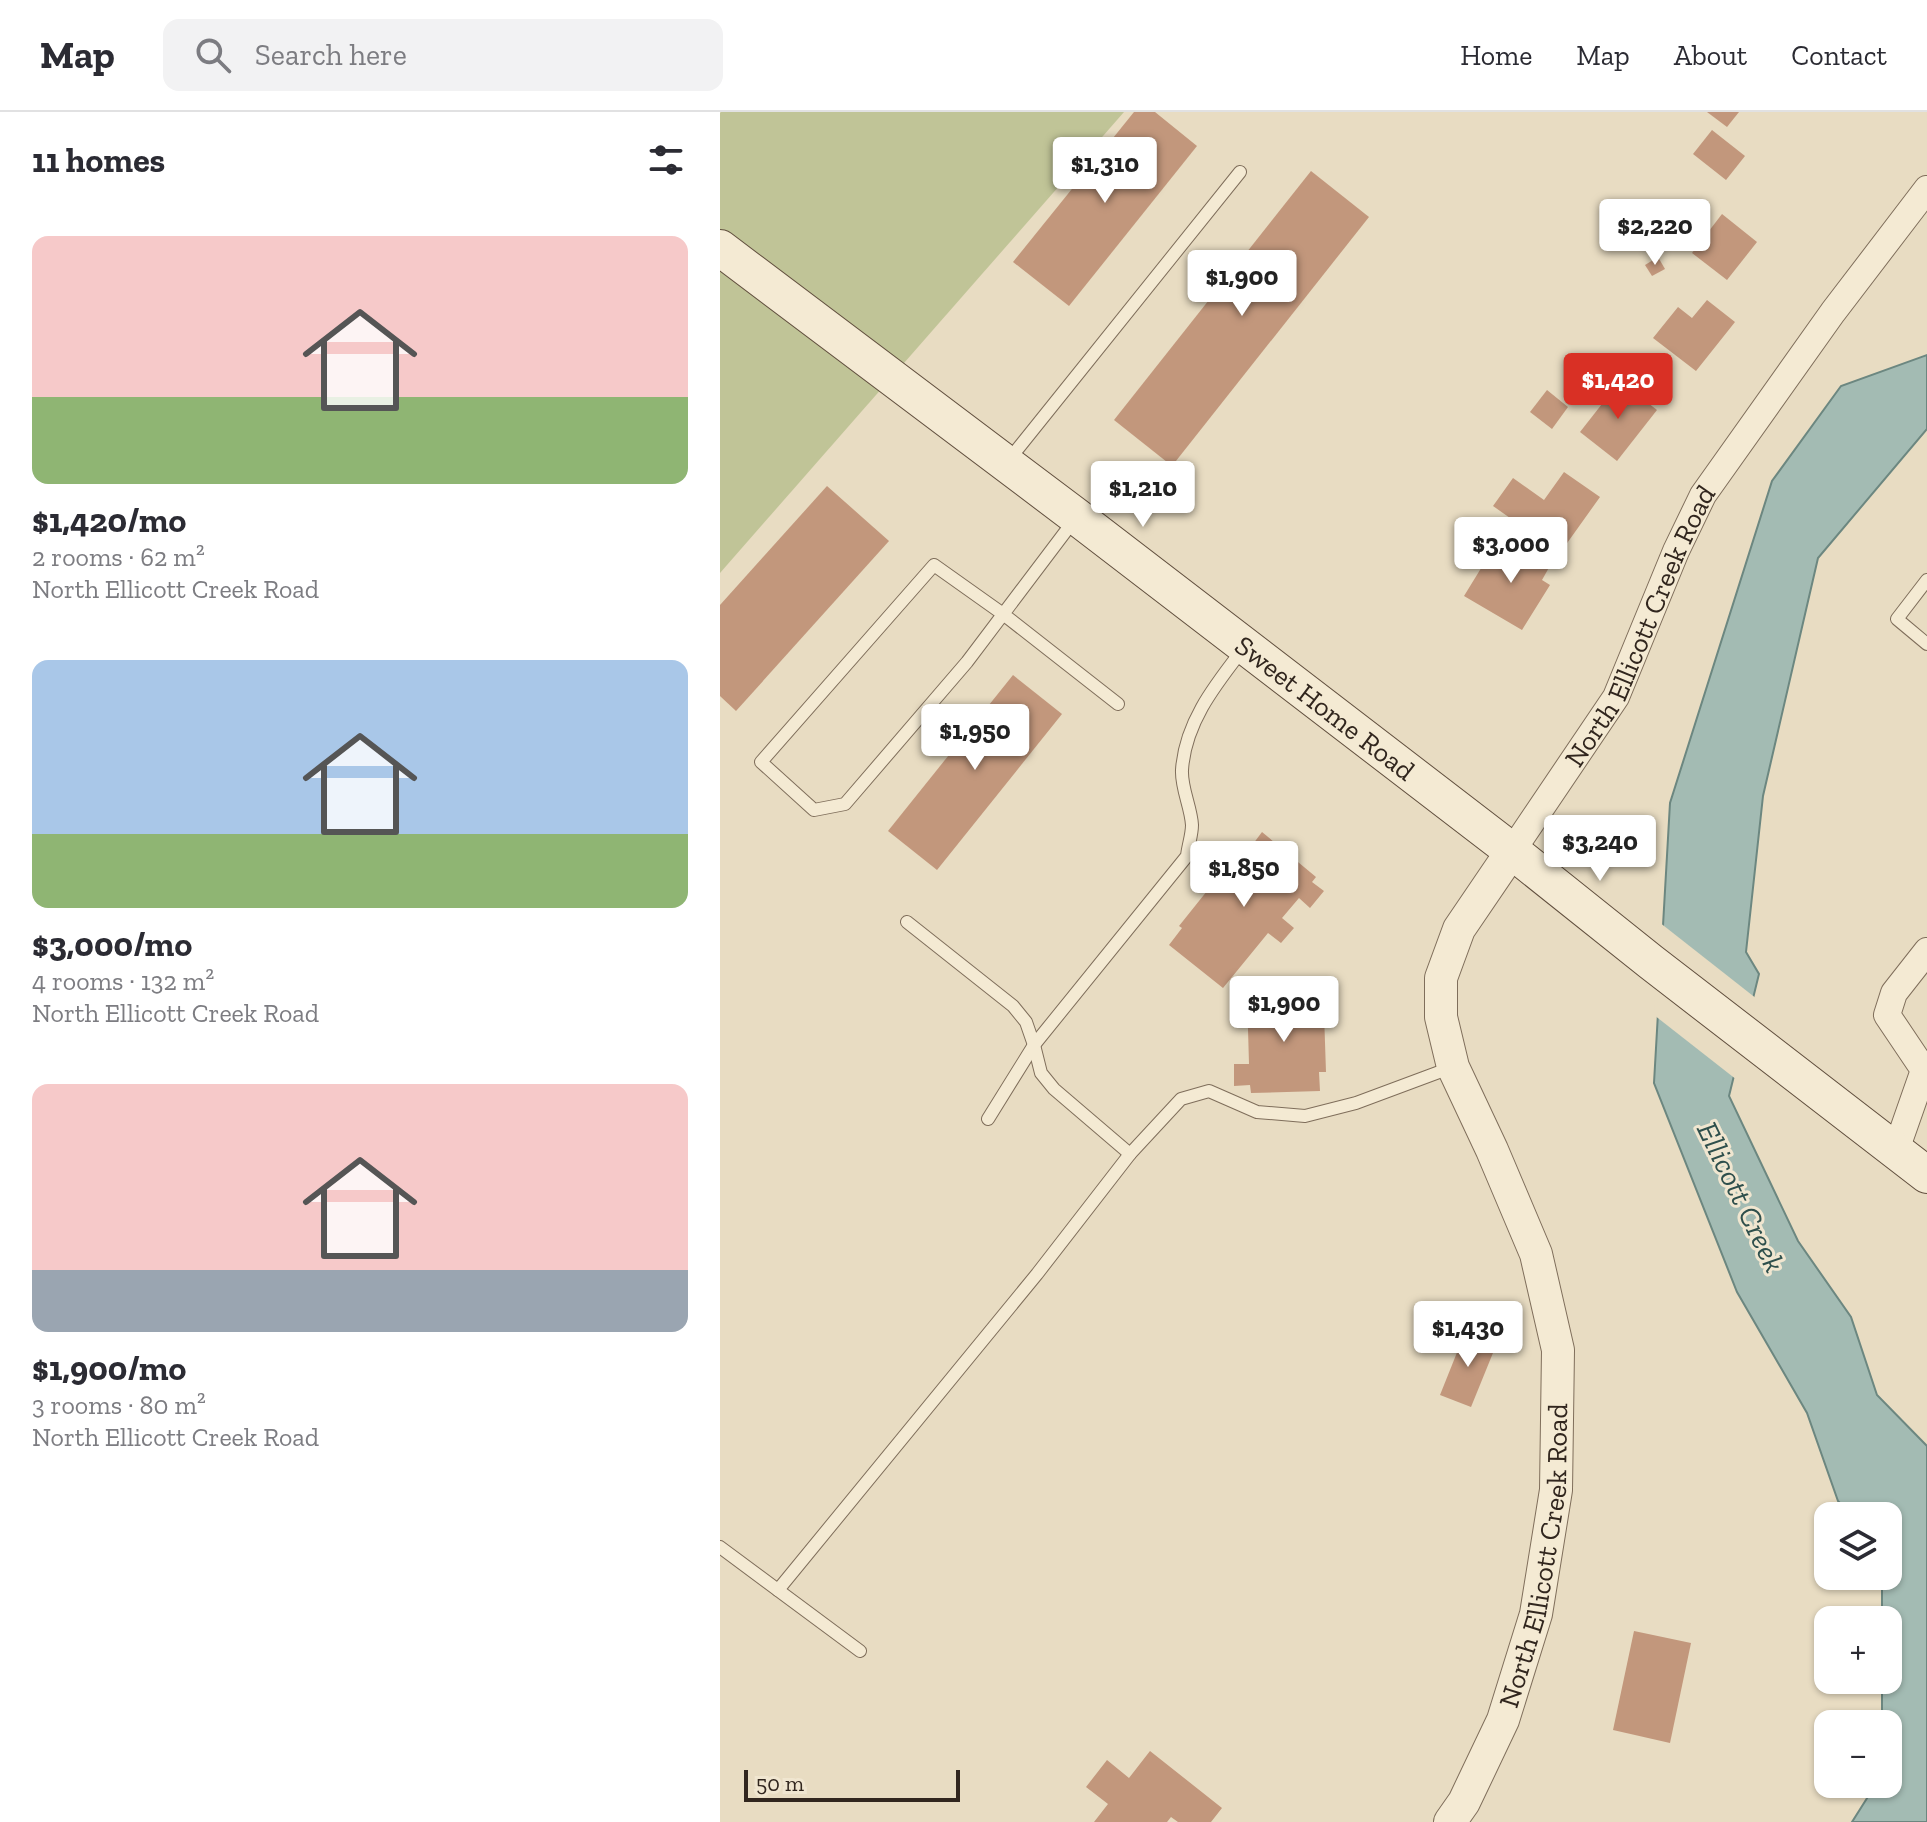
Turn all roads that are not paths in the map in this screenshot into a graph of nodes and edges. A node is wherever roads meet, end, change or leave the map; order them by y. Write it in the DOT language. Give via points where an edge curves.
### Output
graph roads {
  1 [pos="1240,172"];
  2 [pos="1927,189"];
  3 [pos="727,254"];
  4 [pos="1006,463"];
  5 [pos="1077,517"];
  6 [pos="1927,580"];
  7 [pos="1003,614"];
  8 [pos="1927,644"];
  9 [pos="1245,646"];
  10 [pos="1118,704"];
  11 [pos="1512,851"];
  12 [pos="907,922"];
  13 [pos="1927,951"];
  14 [pos="1034,1045"];
  15 [pos="1453,1067"];
  16 [pos="988,1119"];
  17 [pos="1896,1150"];
  18 [pos="1130,1154"];
  19 [pos="1927,1175"];
  20 [pos="720,1547"];
  21 [pos="778,1590"];
  22 [pos="860,1651"];
  23 [pos="1450,1822"];
  1 -- 4 [label="lane"];
  2 -- 11 [label="street, North Ellicott Creek Road" via="1703,495 1616,697"];
  3 -- 4 [label="main road, Sweet Home Road"];
  4 -- 5 [label="main road, Sweet Home Road"];
  5 -- 7 [label="lane"];
  5 -- 9 [label="main road, Sweet Home Road"];
  6 -- 8 [label="lane" via="1897,619"];
  7 -- 7 [label="lane" via="845,804 814,810 761,762 934,565"];
  7 -- 10 [label="lane"];
  9 -- 11 [label="main road, Sweet Home Road"];
  9 -- 14 [label="lane" via="1213,688 1188,739 1181,771 1192,825 1187,856"];
  11 -- 15 [label="street, North Ellicott Creek Road" via="1459,929 1441,978 1441,1017"];
  11 -- 17 [label="main road, Sweet Home Road"];
  12 -- 14 [label="lane" via="1013,1006"];
  13 -- 17 [label="street" via="1894,993 1887,1015 1924,1070"];
  14 -- 16 [label="lane"];
  14 -- 18 [label="lane" via="1041,1073 1054,1089"];
  15 -- 18 [label="lane" via="1305,1116 1257,1112 1209,1091 1181,1099"];
  15 -- 23 [label="street, North Ellicott Creek Road" via="1536,1254 1558,1350 1556,1490 1536,1614 1503,1720"];
  17 -- 19 [label="main road, Sweet Home Road"];
  18 -- 21 [label="lane"];
  20 -- 21 [label="lane"];
  21 -- 22 [label="lane"];
}
